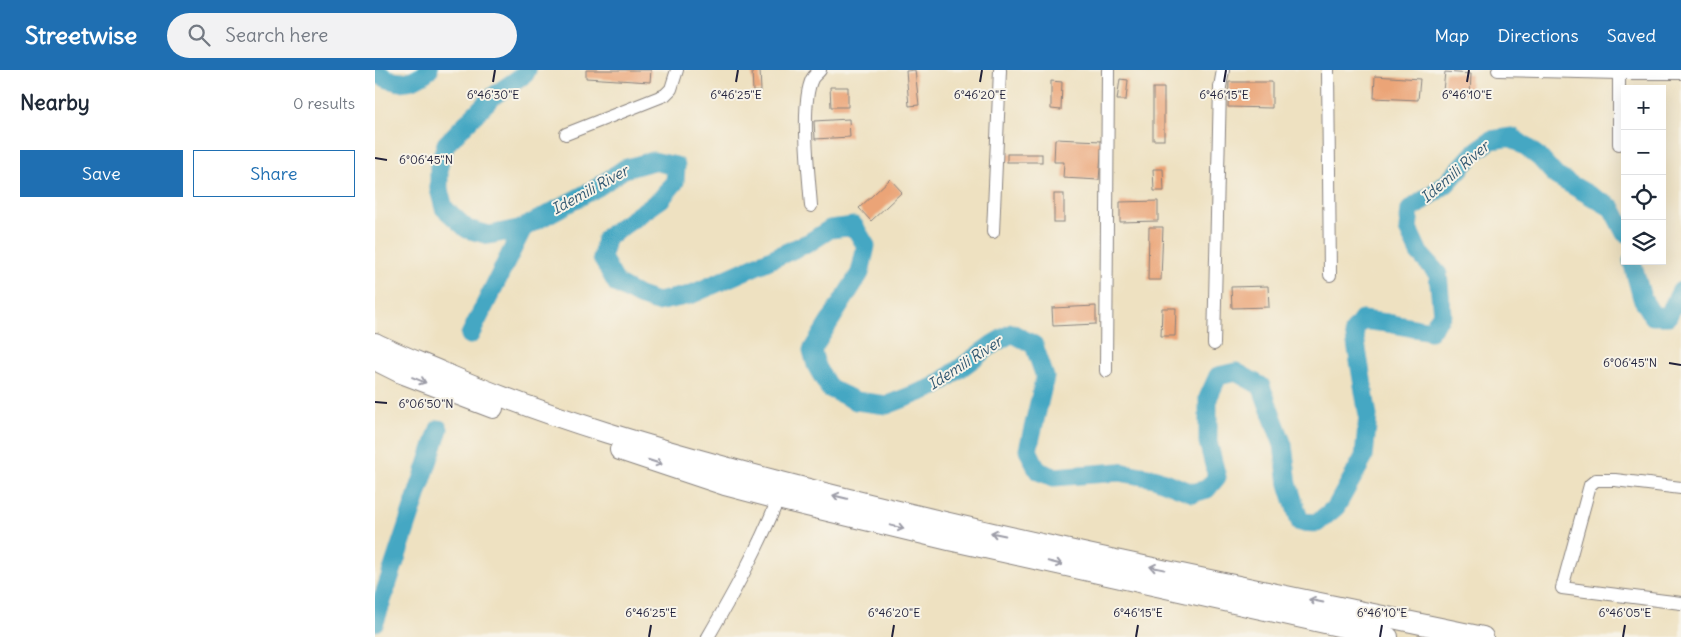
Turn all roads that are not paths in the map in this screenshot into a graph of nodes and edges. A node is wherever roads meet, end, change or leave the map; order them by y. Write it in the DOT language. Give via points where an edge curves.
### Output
graph roads {
  1 [pos="677,70"];
  2 [pos="820,70"];
  3 [pos="1000,70"];
  4 [pos="1108,70"];
  5 [pos="1223,70"];
  6 [pos="1328,70"];
  7 [pos="1498,70"];
  8 [pos="1510,70"];
  9 [pos="1619,72"];
  10 [pos="1681,73"];
  11 [pos="566,134"];
  12 [pos="1619,144"];
  13 [pos="811,206"];
  14 [pos="993,232"];
  15 [pos="1330,275"];
  16 [pos="375,343"];
  17 [pos="1214,344"];
  18 [pos="375,360"];
  19 [pos="1105,371"];
  20 [pos="1681,488"];
  21 [pos="778,498"];
  22 [pos="1681,603"];
  23 [pos="708,637"];
  24 [pos="1387,637"];
  25 [pos="1483,637"];
  1 -- 11 [label="street" via="671,89 665,96"];
  2 -- 13 [label="street" via="813,78 806,116"];
  3 -- 14 [label="street"];
  4 -- 19 [label="street"];
  5 -- 17 [label="street"];
  6 -- 15 [label="street"];
  7 -- 8 [label="street"];
  8 -- 9 [label="street"];
  9 -- 10 [label="street"];
  9 -- 12 [label="street"];
  25 -- 16 [label="highway, one-way" via="979,530 715,465 484,391"];
  18 -- 21 [label="highway, one-way" via="481,404 716,482"];
  20 -- 22 [label="street" via="1615,480 1596,480 1590,485 1562,588"];
  21 -- 23 [label="street" via="764,533"];
  21 -- 24 [label="highway, one-way" via="949,540"];
}
